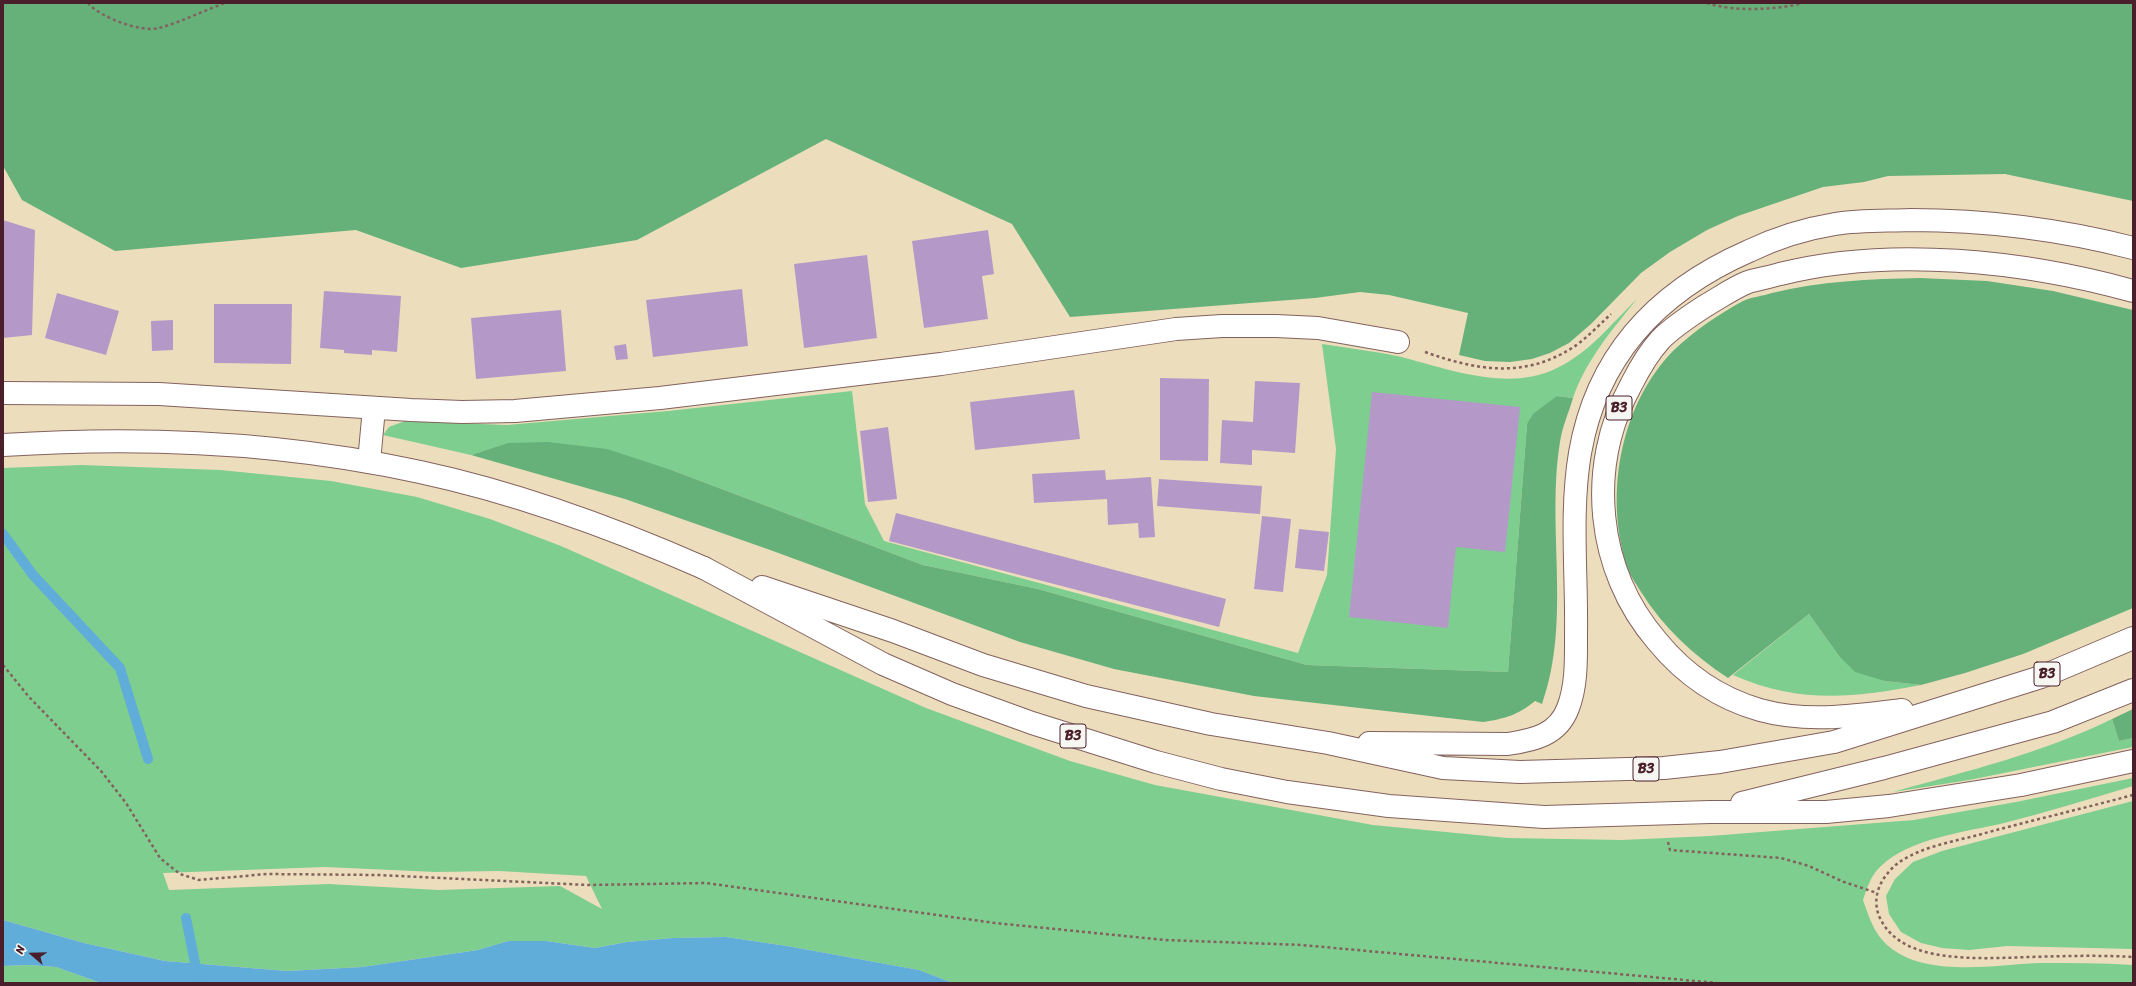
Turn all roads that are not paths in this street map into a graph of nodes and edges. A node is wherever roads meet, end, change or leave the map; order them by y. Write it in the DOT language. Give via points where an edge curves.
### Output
graph roads {
  1 [pos="2133,248"];
  2 [pos="2133,292"];
  3 [pos="1398,342"];
  4 [pos="3,393"];
  5 [pos="374,408"];
  6 [pos="3,445"];
  7 [pos="369,462"];
  8 [pos="704,568"];
  9 [pos="2133,638"];
  10 [pos="2133,690"];
  11 [pos="1958,703"];
  12 [pos="1328,743"];
  13 [pos="2133,761"];
  14 [pos="1710,812"];
  1 -- 12 [label="main road, B3" via="2066,233 1998,223 1888,220 1836,224 1795,232 1764,244 1722,262 1681,287 1645,319 1619,353 1600,387 1587,420 1580,455 1576,511 1576,655 1573,689 1562,721 1545,735 1530,741 1508,744"];
  2 -- 11 [label="main road, B3" via="2055,273 1945,260 1836,263 1792,271 1748,282 1685,319 1660,340 1641,366 1623,399 1611,428 1604,462 1603,497 1610,554 1632,607 1648,631 1678,664 1709,689 1736,702 1782,715 1807,718 1843,717"];
  3 -- 5 [label="main road" via="1318,328 1222,326 1176,329 948,363 660,398 515,411 462,412"];
  4 -- 5 [label="main road" via="159,394"];
  5 -- 7 [label="main road"];
  6 -- 7 [label="main road" via="102,441 164,442 269,448"];
  7 -- 8 [label="main road" via="485,488 659,548"];
  8 -- 12 [label="main road, B3" via="894,631 983,665 1086,696 1211,724"];
  8 -- 14 [label="main road, B3" via="883,664 952,694 1032,723 1156,762 1222,779 1287,792 1389,806 1471,813 1544,817"];
  9 -- 11 [label="main road, B3" via="2041,677"];
  10 -- 14 [label="main road, B3" via="2053,722"];
  11 -- 12 [label="main road, B3" via="1834,742 1720,762 1664,768 1520,772 1443,768"];
  13 -- 14 [label="main road" via="2021,785 1889,806 1826,812"];
}
